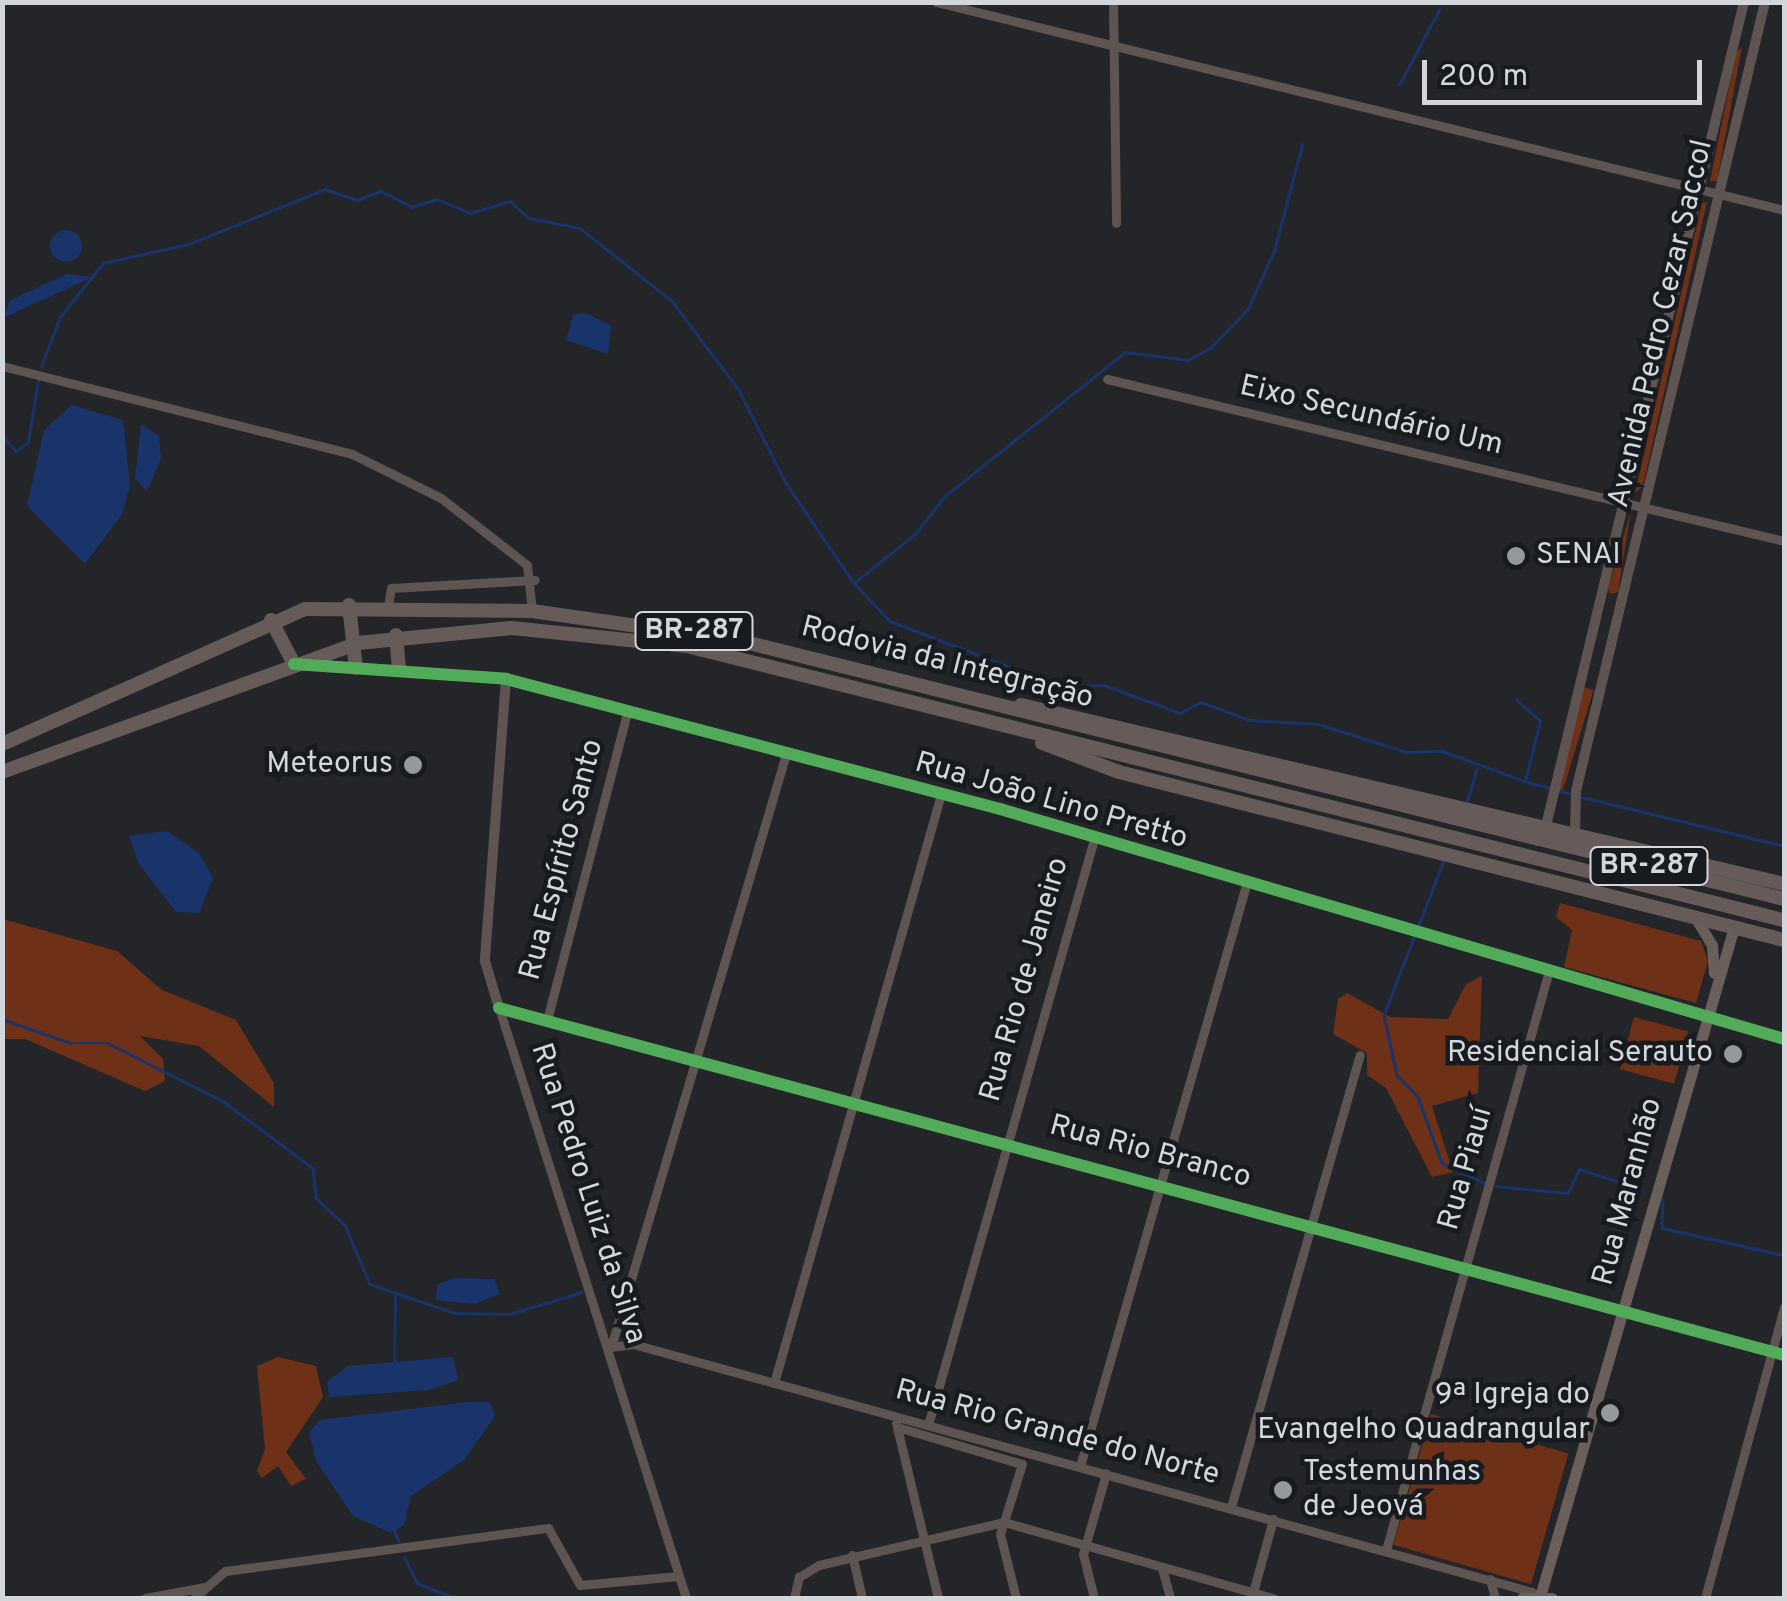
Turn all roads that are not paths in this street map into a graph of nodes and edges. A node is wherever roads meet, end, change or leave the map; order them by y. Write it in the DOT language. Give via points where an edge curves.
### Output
graph roads {
  1 [pos="936,2"];
  2 [pos="1112,2"];
  3 [pos="1744,2"];
  4 [pos="1765,2"];
  5 [pos="1112,44"];
  6 [pos="1699,189"];
  7 [pos="1719,194"];
  8 [pos="1784,210"];
  9 [pos="1116,223"];
  10 [pos="2,366"];
  11 [pos="1106,380"];
  12 [pos="1624,503"];
  13 [pos="1644,508"];
  14 [pos="1784,541"];
  15 [pos="535,580"];
  16 [pos="349,605"];
  17 [pos="388,606"];
  18 [pos="532,611"];
  19 [pos="271,620"];
  20 [pos="396,634"];
  21 [pos="358,644"];
  22 [pos="294,664"];
  23 [pos="356,668"];
  24 [pos="398,669"];
  25 [pos="506,680"];
  26 [pos="627,712"];
  27 [pos="989,721"];
  28 [pos="2,744"];
  29 [pos="786,754"];
  30 [pos="2,772"];
  31 [pos="941,794"];
  32 [pos="1542,832"];
  33 [pos="1575,833"];
  34 [pos="1094,838"];
  35 [pos="1748,874"];
  36 [pos="1542,876"];
  37 [pos="1784,884"];
  38 [pos="1246,886"];
  39 [pos="1784,899"];
  40 [pos="1695,917"];
  41 [pos="1784,920"];
  42 [pos="1734,927"];
  43 [pos="1784,940"];
  44 [pos="1548,974"];
  45 [pos="1714,977"];
  46 [pos="500,1008"];
  47 [pos="1703,1016"];
  48 [pos="546,1020"];
  49 [pos="1784,1039"];
  50 [pos="1360,1054"];
  51 [pos="694,1058"];
  52 [pos="860,1102"];
  53 [pos="1005,1140"];
  54 [pos="1164,1183"];
  55 [pos="1313,1223"];
  56 [pos="1466,1266"];
  57 [pos="1784,1307"];
  58 [pos="1622,1311"];
  59 [pos="611,1348"];
  60 [pos="1772,1351"];
  61 [pos="1784,1355"];
  62 [pos="774,1383"];
  63 [pos="894,1415"];
  64 [pos="928,1425"];
  65 [pos="897,1428"];
  66 [pos="1080,1466"];
  67 [pos="1106,1473"];
  68 [pos="1230,1508"];
  69 [pos="1273,1519"];
  70 [pos="1004,1522"];
  71 [pos="924,1539"];
  72 [pos="1086,1545"];
  73 [pos="1386,1550"];
  74 [pos="852,1555"];
  75 [pos="1162,1568"];
  76 [pos="679,1576"];
  77 [pos="1490,1579"];
  78 [pos="205,1587"];
  79 [pos="1252,1596"];
  80 [pos="1543,1596"];
  81 [pos="145,1598"];
  82 [pos="194,1598"];
  83 [pos="686,1598"];
  84 [pos="794,1598"];
  85 [pos="862,1598"];
  86 [pos="938,1598"];
  87 [pos="1016,1598"];
  88 [pos="1094,1598"];
  89 [pos="1170,1598"];
  90 [pos="1273,1598"];
  91 [pos="1495,1598"];
  92 [pos="1705,1598"];
  1 -- 5 [label="street"];
  2 -- 5 [label="street"];
  3 -- 6 [label="street, Avenida Pedro Cezar Saccol"];
  4 -- 7 [label="street, Avenida Pedro Cezar Saccol"];
  5 -- 6 [label="street"];
  5 -- 9 [label="street"];
  6 -- 7 [label="street"];
  6 -- 12 [label="street, Avenida Pedro Cezar Saccol"];
  7 -- 8 [label="street"];
  7 -- 13 [label="street, Avenida Pedro Cezar Saccol"];
  10 -- 15 [label="street" via="352,454 441,498"];
  11 -- 12 [label="street, Eixo Secundário Um"];
  12 -- 13 [label="street, Eixo Secundário Um"];
  12 -- 32 [label="street, Avenida Pedro Cezar Saccol"];
  13 -- 14 [label="street, Eixo Secundário Um"];
  13 -- 33 [label="street, Avenida Pedro Cezar Saccol" via="1576,791"];
  15 -- 17 [label="street" via="391,588"];
  15 -- 18 [label="street"];
  16 -- 17 [label="highway, Rodovia da Integração / BR-287"];
  16 -- 19 [label="highway, Rodovia da Integração / BR-287"];
  16 -- 21 [label="highway"];
  17 -- 18 [label="highway, Rodovia da Integração / BR-287"];
  18 -- 32 [label="highway, Rodovia da Integração / BR-287" via="686,630"];
  19 -- 22 [label="highway"];
  19 -- 28 [label="highway, Rodovia da Integração / BR-287" via="123,696"];
  20 -- 21 [label="highway, Rodovia da Integração / BR-287"];
  20 -- 24 [label="highway"];
  20 -- 27 [label="highway, Rodovia da Integração / BR-287" via="512,628 654,641"];
  21 -- 22 [label="highway, Rodovia da Integração / BR-287"];
  21 -- 23 [label="highway"];
  22 -- 23 [label="street, Rua João Lino Pretto"];
  22 -- 30 [label="highway, Rodovia da Integração / BR-287"];
  23 -- 24 [label="street, Rua João Lino Pretto"];
  24 -- 25 [label="street, Rua João Lino Pretto"];
  25 -- 26 [label="street, Rua João Lino Pretto"];
  25 -- 46 [label="street, Rua Pedro Luiz da Silva" via="484,961"];
  26 -- 29 [label="street, Rua João Lino Pretto"];
  26 -- 48 [label="street, Rua Espírito Santo"];
  27 -- 36 [label="highway, BR-287" via="1119,772"];
  27 -- 41 [label="highway, Rodovia da Integração / BR-287, bridge"];
  29 -- 31 [label="street, Rua João Lino Pretto"];
  29 -- 51 [label="street"];
  31 -- 34 [label="street, Rua João Lino Pretto"];
  31 -- 52 [label="street"];
  32 -- 33 [label="highway, BR-287"];
  32 -- 36 [label="highway"];
  32 -- 39 [label="highway, BR-287, bridge"];
  33 -- 35 [label="highway, BR-287"];
  34 -- 38 [label="street, Rua João Lino Pretto"];
  34 -- 53 [label="street, Rua Rio de Janeiro"];
  35 -- 37 [label="highway, BR-287"];
  35 -- 42 [label="highway"];
  36 -- 40 [label="highway, BR-287"];
  38 -- 44 [label="street, Rua João Lino Pretto"];
  38 -- 54 [label="street"];
  40 -- 42 [label="highway, BR-287"];
  40 -- 45 [label="main road, Rua Maranhão" via="1712,945"];
  42 -- 43 [label="highway, BR-287"];
  42 -- 45 [label="main road, Rua Maranhão"];
  44 -- 47 [label="street, Rua João Lino Pretto"];
  44 -- 56 [label="street, Rua Piauí"];
  45 -- 47 [label="main road, Rua Maranhão"];
  46 -- 48 [label="street, Rua Rio Branco"];
  46 -- 59 [label="street, Rua Pedro Luiz da Silva"];
  47 -- 49 [label="street, Rua João Lino Pretto"];
  47 -- 58 [label="main road, Rua Maranhão"];
  48 -- 51 [label="street, Rua Rio Branco"];
  50 -- 55 [label="street"];
  51 -- 52 [label="street, Rua Rio Branco"];
  51 -- 59 [label="street"];
  52 -- 53 [label="street, Rua Rio Branco"];
  52 -- 62 [label="street"];
  53 -- 54 [label="street, Rua Rio Branco"];
  53 -- 64 [label="street, Rua Rio de Janeiro"];
  54 -- 55 [label="street, Rua Rio Branco"];
  54 -- 66 [label="street"];
  55 -- 56 [label="street, Rua Rio Branco"];
  55 -- 68 [label="street"];
  56 -- 58 [label="street, Rua Rio Branco"];
  56 -- 73 [label="street, Rua Piauí"];
  57 -- 60 [label="street"];
  58 -- 60 [label="street, Rua Rio Branco"];
  58 -- 80 [label="main road, Rua Maranhão"];
  59 -- 62 [label="street, Rua Rio Grande do Norte" via="632,1344"];
  59 -- 76 [label="street, Rua Pedro Luiz da Silva"];
  60 -- 61 [label="street, Rua Rio Branco"];
  60 -- 92 [label="street"];
  62 -- 63 [label="street, Rua Rio Grande do Norte"];
  63 -- 64 [label="street, Rua Rio Grande do Norte"];
  63 -- 65 [label="street"];
  64 -- 66 [label="street, Rua Rio Grande do Norte"];
  65 -- 70 [label="street" via="1022,1464"];
  65 -- 71 [label="street"];
  66 -- 67 [label="street, Rua Rio Grande do Norte"];
  67 -- 68 [label="street, Rua Rio Grande do Norte"];
  67 -- 72 [label="street"];
  68 -- 69 [label="street, Rua Rio Grande do Norte"];
  69 -- 73 [label="street, Rua Rio Grande do Norte"];
  69 -- 79 [label="street"];
  70 -- 71 [label="street"];
  70 -- 72 [label="street"];
  70 -- 87 [label="street"];
  71 -- 74 [label="street"];
  71 -- 86 [label="street"];
  72 -- 75 [label="street"];
  72 -- 88 [label="street"];
  73 -- 77 [label="street, Rua Rio Grande do Norte"];
  74 -- 84 [label="street" via="799,1577"];
  74 -- 85 [label="street"];
  75 -- 79 [label="street"];
  75 -- 89 [label="street"];
  76 -- 78 [label="street" via="580,1585 548,1528 239,1569"];
  76 -- 83 [label="street, Rua Pedro Luiz da Silva"];
  77 -- 80 [label="street, Rua Rio Grande do Norte"];
  77 -- 91 [label="street"];
  78 -- 81 [label="street"];
  78 -- 82 [label="street"];
  79 -- 90 [label="street"];
}
